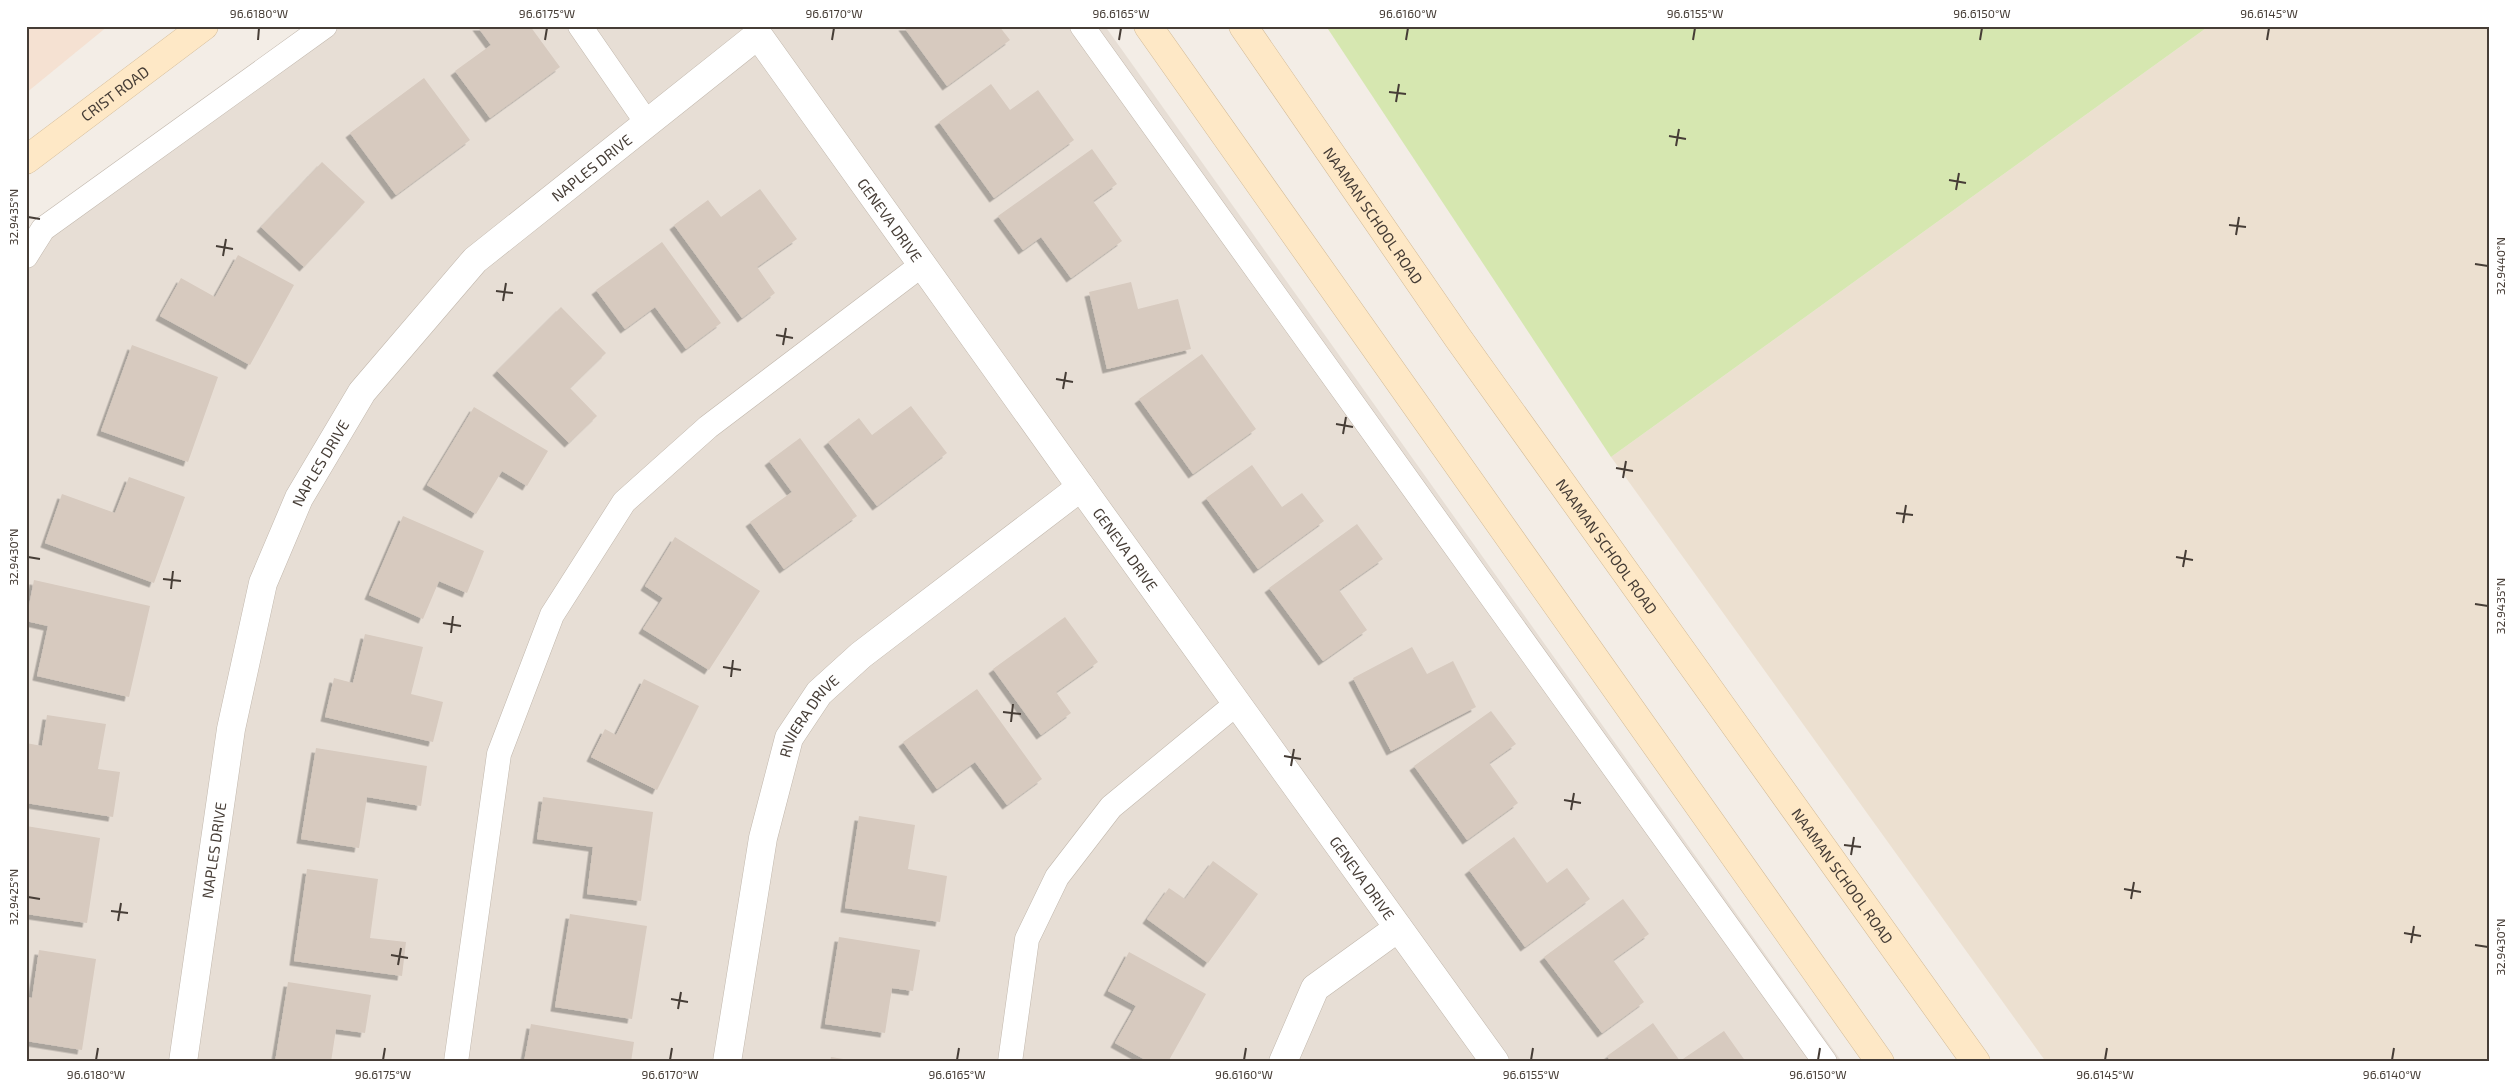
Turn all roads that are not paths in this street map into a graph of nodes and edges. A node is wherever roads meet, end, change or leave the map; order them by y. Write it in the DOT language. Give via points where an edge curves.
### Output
graph roads {
  1 [pos="204,26"];
  2 [pos="325,26"];
  3 [pos="580,26"];
  4 [pos="1082,26"];
  5 [pos="1148,26"];
  6 [pos="1243,26"];
  7 [pos="758,35"];
  8 [pos="647,123"];
  9 [pos="26,160"];
  10 [pos="26,256"];
  11 [pos="923,264"];
  12 [pos="1081,487"];
  13 [pos="1236,704"];
  14 [pos="1398,928"];
  15 [pos="183,1062"];
  16 [pos="456,1062"];
  17 [pos="727,1062"];
  18 [pos="1010,1062"];
  19 [pos="1283,1062"];
  20 [pos="1495,1062"];
  21 [pos="1825,1062"];
  22 [pos="1880,1062"];
  23 [pos="1976,1062"];
  1 -- 9 [label="main road, CRIST ROAD"];
  2 -- 10 [label="lane" via="43,229"];
  3 -- 8 [label="lane"];
  4 -- 21 [label="lane"];
  5 -- 22 [label="main road"];
  6 -- 23 [label="main road, NAAMAN SCHOOL ROAD" via="1458,338"];
  7 -- 8 [label="street, NAPLES DRIVE"];
  7 -- 11 [label="street, GENEVA DRIVE"];
  8 -- 15 [label="street, NAPLES DRIVE" via="475,260 362,392 299,498 263,584 231,730"];
  11 -- 12 [label="street, GENEVA DRIVE"];
  11 -- 16 [label="lane" via="708,427 624,502 552,616 499,754"];
  12 -- 13 [label="street, GENEVA DRIVE"];
  12 -- 17 [label="street, RIVIERA DRIVE" via="860,655 819,693 789,738 763,838"];
  13 -- 14 [label="street, GENEVA DRIVE"];
  13 -- 18 [label="lane" via="1111,807 1057,877 1027,939"];
  14 -- 19 [label="street" via="1315,988"];
  14 -- 20 [label="street, GENEVA DRIVE"];
}
